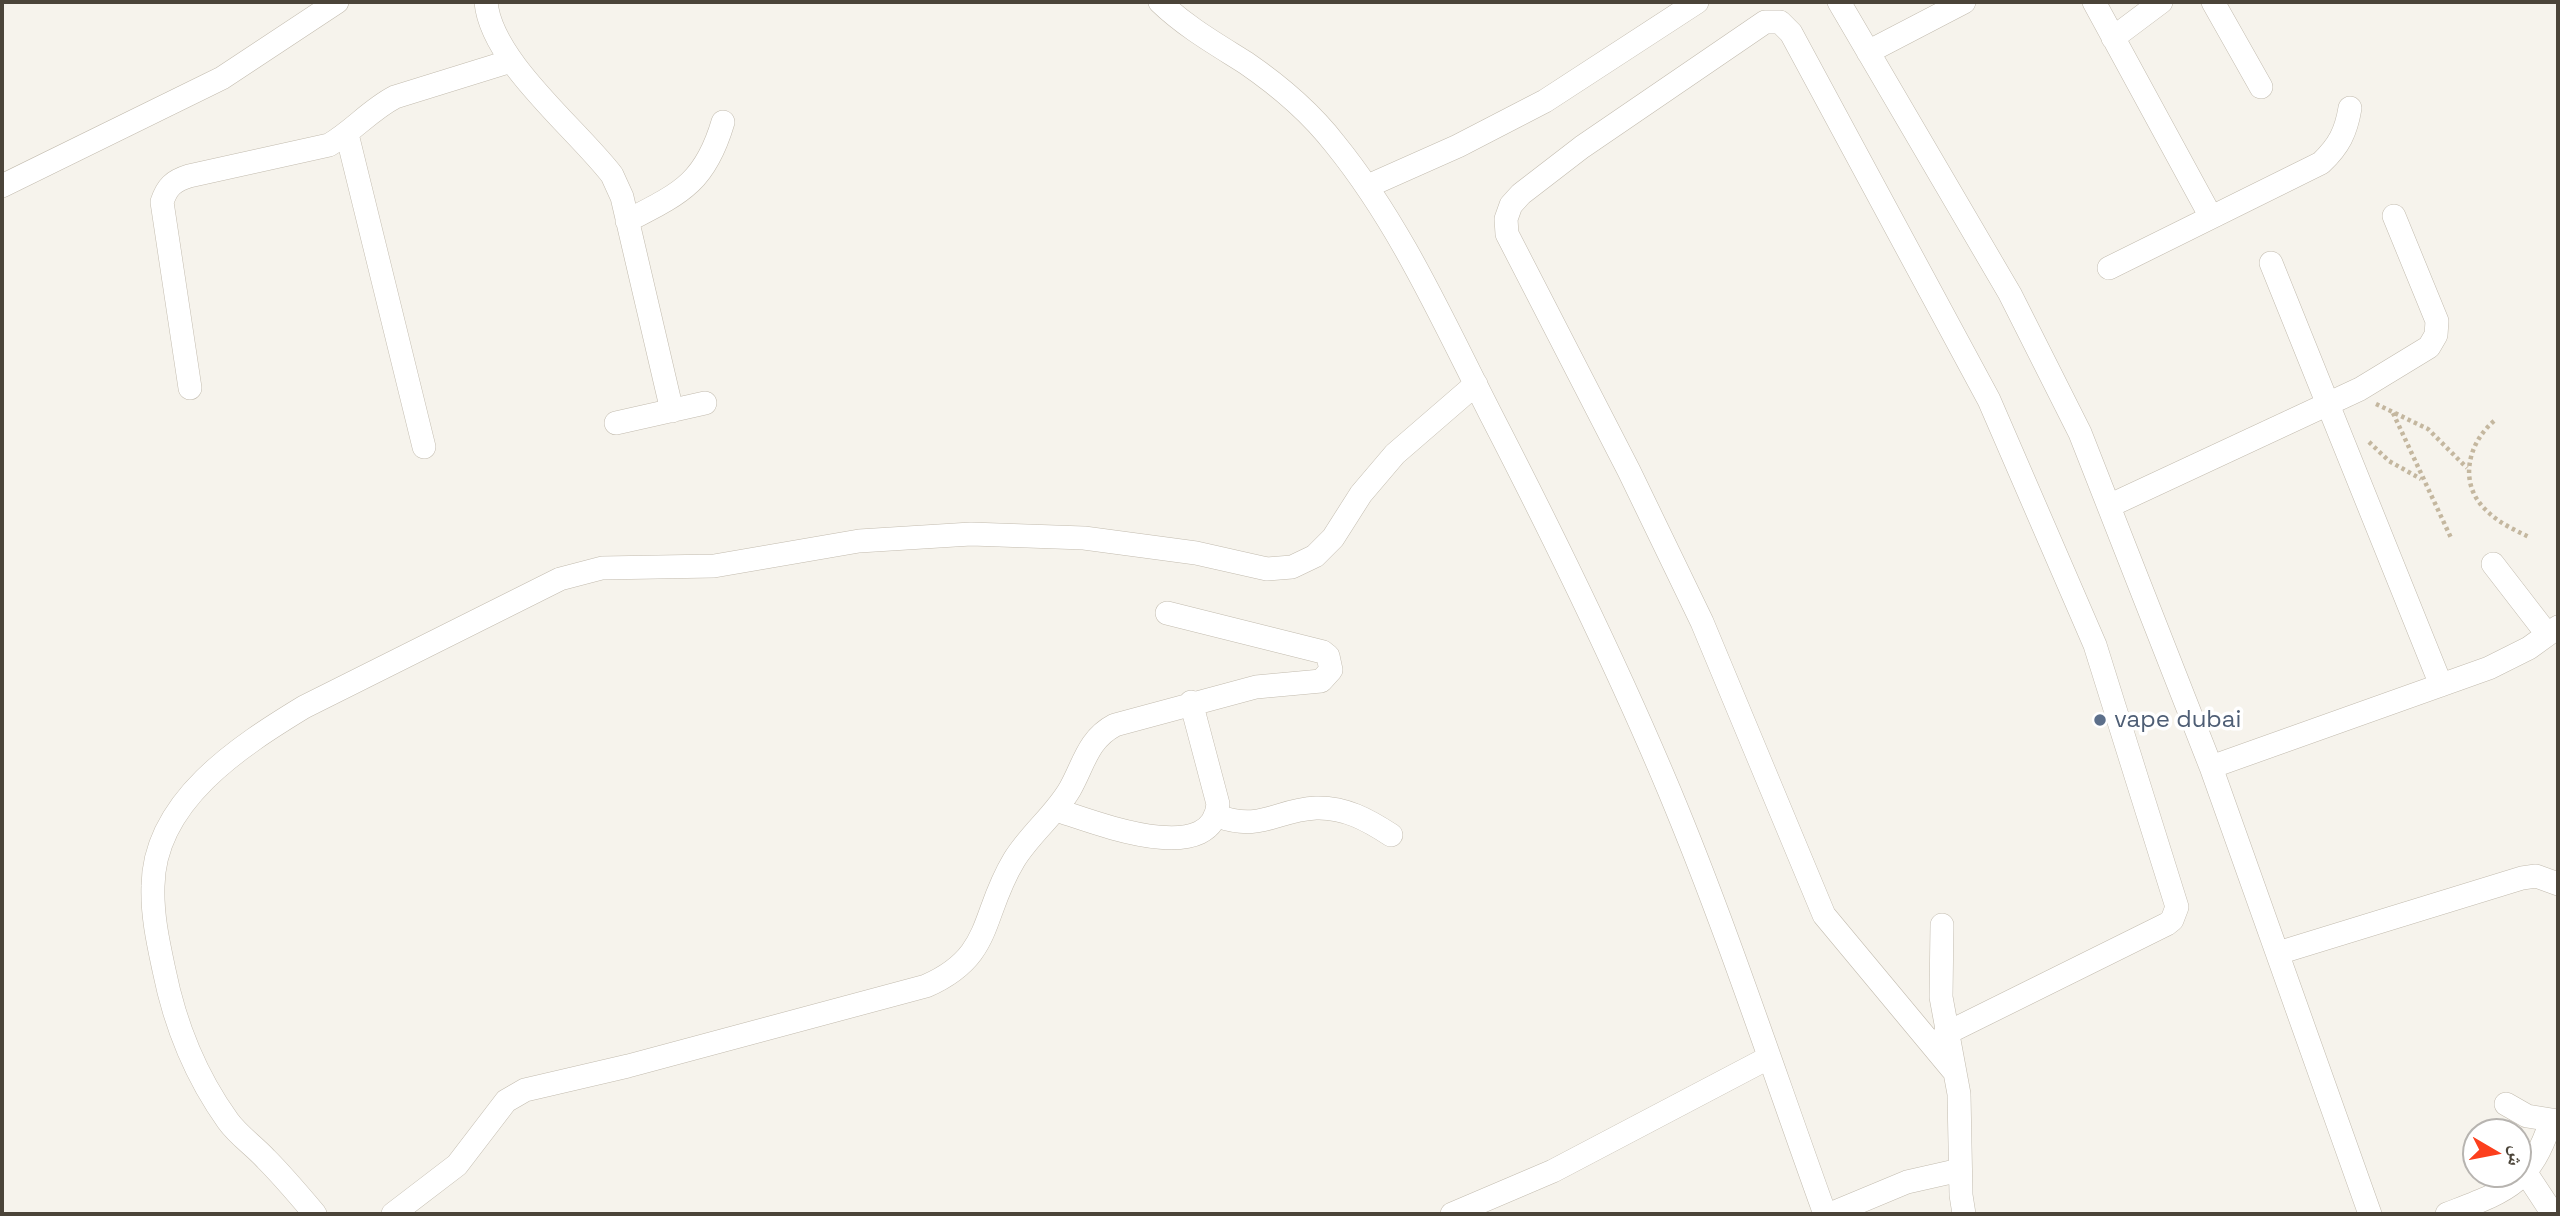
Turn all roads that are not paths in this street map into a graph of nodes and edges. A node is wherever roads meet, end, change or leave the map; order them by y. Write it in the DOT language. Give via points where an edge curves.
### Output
graph roads {
  1 [pos="337,2"];
  2 [pos="485,2"];
  3 [pos="1160,2"];
  4 [pos="1696,2"];
  5 [pos="1839,2"];
  6 [pos="1964,2"];
  7 [pos="2094,2"];
  8 [pos="2161,2"];
  9 [pos="2213,2"];
  10 [pos="2113,38"];
  11 [pos="1868,52"];
  12 [pos="511,61"];
  13 [pos="2261,87"];
  14 [pos="2350,108"];
  15 [pos="723,122"];
  16 [pos="347,134"];
  17 [pos="2,186"];
  18 [pos="1368,186"];
  19 [pos="2394,216"];
  20 [pos="2211,217"];
  21 [pos="627,221"];
  22 [pos="2271,262"];
  23 [pos="2109,268"];
  24 [pos="1476,384"];
  25 [pos="190,388"];
  26 [pos="2327,402"];
  27 [pos="705,403"];
  28 [pos="672,411"];
  29 [pos="616,423"];
  30 [pos="424,447"];
  31 [pos="2111,505"];
  32 [pos="2493,564"];
  33 [pos="1167,612"];
  34 [pos="2553,631"];
  35 [pos="2441,685"];
  36 [pos="1191,702"];
  37 [pos="2211,767"];
  38 [pos="1056,810"];
  39 [pos="1217,816"];
  40 [pos="1391,835"];
  41 [pos="2558,884"];
  42 [pos="1942,925"];
  43 [pos="2278,953"];
  44 [pos="1945,1034"];
  45 [pos="1768,1058"];
  46 [pos="1952,1069"];
  47 [pos="2506,1104"];
  48 [pos="2555,1121"];
  49 [pos="2532,1164"];
  50 [pos="1960,1170"];
  51 [pos="2532,1182"];
  52 [pos="2508,1188"];
  53 [pos="315,1214"];
  54 [pos="393,1214"];
  55 [pos="1452,1214"];
  56 [pos="1828,1214"];
  57 [pos="1964,1214"];
  58 [pos="2370,1214"];
  59 [pos="2447,1214"];
  60 [pos="2553,1214"];
  1 -- 17 [label="street" via="222,78"];
  2 -- 12 [label="street" via="495,36"];
  3 -- 18 [label="street" via="1293,100"];
  4 -- 18 [label="street" via="1545,100"];
  5 -- 11 [label="street"];
  6 -- 11 [label="street"];
  7 -- 10 [label="street"];
  8 -- 10 [label="street"];
  9 -- 13 [label="street"];
  10 -- 20 [label="street"];
  11 -- 31 [label="street" via="2010,294"];
  12 -- 16 [label="street" via="395,97 377,106"];
  12 -- 21 [label="street" via="612,175"];
  14 -- 20 [label="street" via="2346,130 2321,163"];
  15 -- 21 [label="street" via="714,154 695,180"];
  16 -- 25 [label="street" via="308,152 176,180 166,190 162,202"];
  16 -- 30 [label="street"];
  18 -- 24 [label="street"];
  19 -- 26 [label="street" via="2437,321 2436,335 2418,355 2360,389"];
  20 -- 23 [label="street"];
  21 -- 28 [label="street"];
  22 -- 26 [label="street"];
  24 -- 45 [label="street" via="1612,659 1670,792"];
  24 -- 53 [label="street" via="1395,454 1324,547 1292,566 1267,569 1084,538 971,534 859,541 714,566 602,568 560,579 304,707 249,742 181,806 162,843 153,883 155,925 183,1039 205,1086 230,1124"];
  26 -- 31 [label="street"];
  26 -- 35 [label="street"];
  27 -- 28 [label="street"];
  28 -- 29 [label="street"];
  31 -- 37 [label="street"];
  32 -- 34 [label="street"];
  33 -- 36 [label="street" via="1323,652 1331,663 1321,681 1256,687"];
  34 -- 35 [label="street" via="2510,659"];
  35 -- 37 [label="street"];
  36 -- 38 [label="street" via="1101,732"];
  36 -- 39 [label="street" via="1216,793"];
  37 -- 43 [label="street"];
  38 -- 39 [label="street" via="1129,832 1170,838 1202,833"];
  38 -- 54 [label="street" via="1014,861 972,955 952,975 926,986 525,1090 506,1101 457,1165"];
  39 -- 40 [label="street" via="1249,824 1317,808 1369,820"];
  41 -- 43 [label="street" via="2536,876 2522,878"];
  42 -- 44 [label="street"];
  43 -- 58 [label="street"];
  44 -- 46 [label="street"];
  44 -- 46 [label="street" via="2167,924 2177,907 2095,645 1989,400 1791,33 1780,22 1765,22 1582,146 1521,194 1506,219 1507,234 1702,622 1824,915"];
  45 -- 55 [label="street" via="1553,1171"];
  45 -- 56 [label="street"];
  46 -- 50 [label="street" via="1960,1107"];
  47 -- 48 [label="street" via="2527,1116"];
  48 -- 49 [label="street"];
  50 -- 56 [label="street" via="1907,1182"];
  50 -- 57 [label="street"];
  51 -- 60 [label="street"];
  52 -- 59 [label="street"];
}
